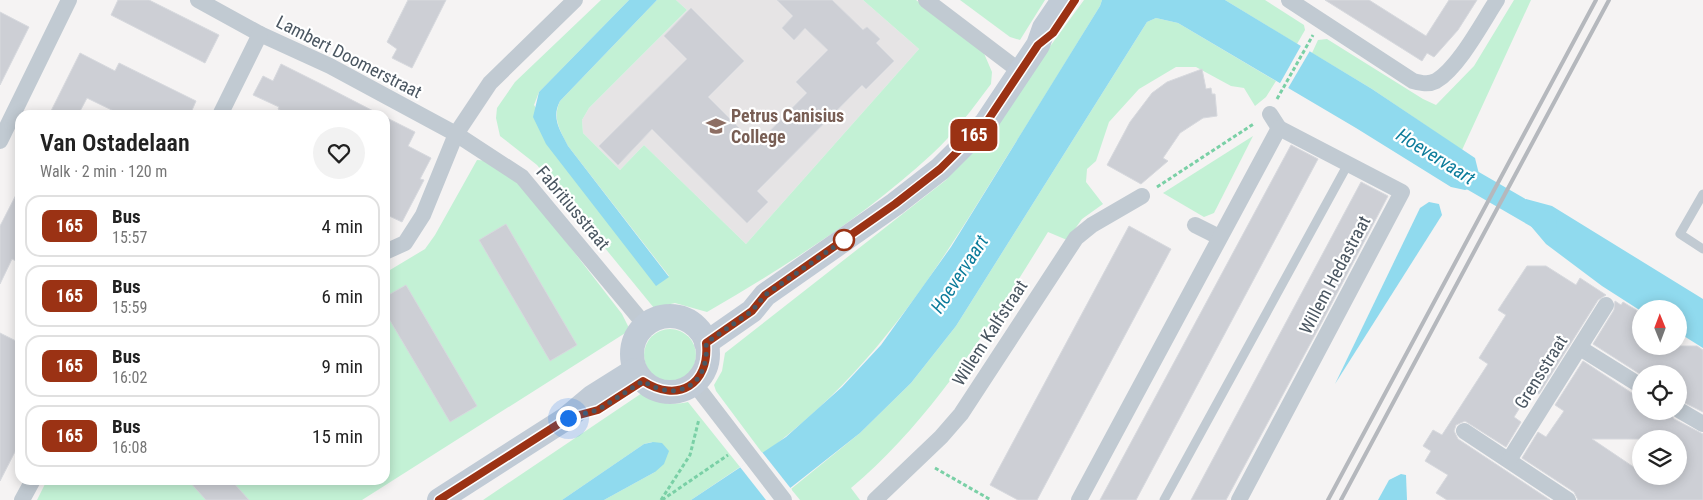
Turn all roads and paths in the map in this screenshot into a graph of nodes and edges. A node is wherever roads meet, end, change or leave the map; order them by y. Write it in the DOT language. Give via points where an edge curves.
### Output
graph roads {
  1 [pos="68,0"];
  2 [pos="198,0"];
  3 [pos="575,0"];
  4 [pos="926,0"];
  5 [pos="1063,0"];
  6 [pos="1075,0"];
  7 [pos="1289,0"];
  8 [pos="1496,0"];
  9 [pos="260,34"];
  10 [pos="1310,39"];
  11 [pos="1038,45"];
  12 [pos="1021,72"];
  13 [pos="222,110"];
  14 [pos="1270,114"];
  15 [pos="1279,128"];
  16 [pos="456,134"];
  17 [pos="0,141"];
  18 [pos="1348,164"];
  19 [pos="1703,194"];
  20 [pos="1142,196"];
  21 [pos="1196,225"];
  22 [pos="1219,237"];
  23 [pos="1703,249"];
  24 [pos="390,250"];
  25 [pos="1606,305"];
  26 [pos="645,325"];
  27 [pos="702,336"];
  28 [pos="1580,348"];
  29 [pos="639,376"];
  30 [pos="1632,380"];
  31 [pos="701,392"];
  32 [pos="1687,415"];
  33 [pos="1703,424"];
  34 [pos="1464,431"];
  35 [pos="741,446"];
  36 [pos="919,459"];
  37 [pos="1509,460"];
  38 [pos="30,485"];
  39 [pos="783,498"];
  40 [pos="22,500"];
  41 [pos="439,500"];
  42 [pos="662,500"];
  43 [pos="875,500"];
  44 [pos="991,500"];
  45 [pos="1080,500"];
  46 [pos="1164,500"];
  47 [pos="1239,500"];
  48 [pos="1568,500"];
  1 -- 17 [label="street"];
  2 -- 9 [label="street, Lambert Doomerstraat"];
  3 -- 16 [label="street" via="490,83"];
  4 -- 12 [label="street"];
  5 -- 11 [label="street" via="1044,28"];
  6 -- 11 [label="street" via="1053,33"];
  7 -- 8 [label="street" via="1413,81 1425,84 1436,81 1460,57"];
  9 -- 13 [label="street"];
  9 -- 16 [label="street, Lambert Doomerstraat" via="330,66"];
  10 -- 14 [label="path"];
  11 -- 12 [label="street"];
  12 -- 27 [label="street" via="986,123 940,169 765,295 743,300"];
  14 -- 15 [label="street, Willem Hedastraat"];
  14 -- 20 [label="path"];
  15 -- 18 [label="street, Willem Hedastraat"];
  15 -- 22 [label="street"];
  16 -- 24 [label="street" via="423,215 405,242"];
  16 -- 26 [label="street, Fabritiusstraat" via="522,177"];
  18 -- 46 [label="lane"];
  18 -- 47 [label="street, Willem Hedastraat" via="1402,192"];
  19 -- 23 [label="lane" via="1680,234"];
  20 -- 36 [label="street, Willem Kalfstraat" via="1092,224 1076,238 961,414"];
  21 -- 22 [label="street"];
  22 -- 45 [label="street"];
  25 -- 28 [label="street, Grensstraat"];
  26 -- 27 [label="street" via="661,317 678,316 689,321"];
  26 -- 29 [label="street" via="632,345 632,358"];
  27 -- 31 [label="street" via="708,358"];
  28 -- 30 [label="street"];
  28 -- 37 [label="street, Grensstraat"];
  29 -- 31 [label="street" via="655,389"];
  29 -- 41 [label="street" via="592,396 568,418"];
  31 -- 35 [label="street"];
  31 -- 42 [label="path" via="690,455"];
  32 -- 33 [label="street"];
  34 -- 37 [label="street"];
  35 -- 39 [label="street"];
  35 -- 42 [label="path"];
  36 -- 43 [label="street, Willem Kalfstraat"];
  36 -- 44 [label="path"];
  37 -- 48 [label="street"];
  38 -- 40 [label="street"];
}
